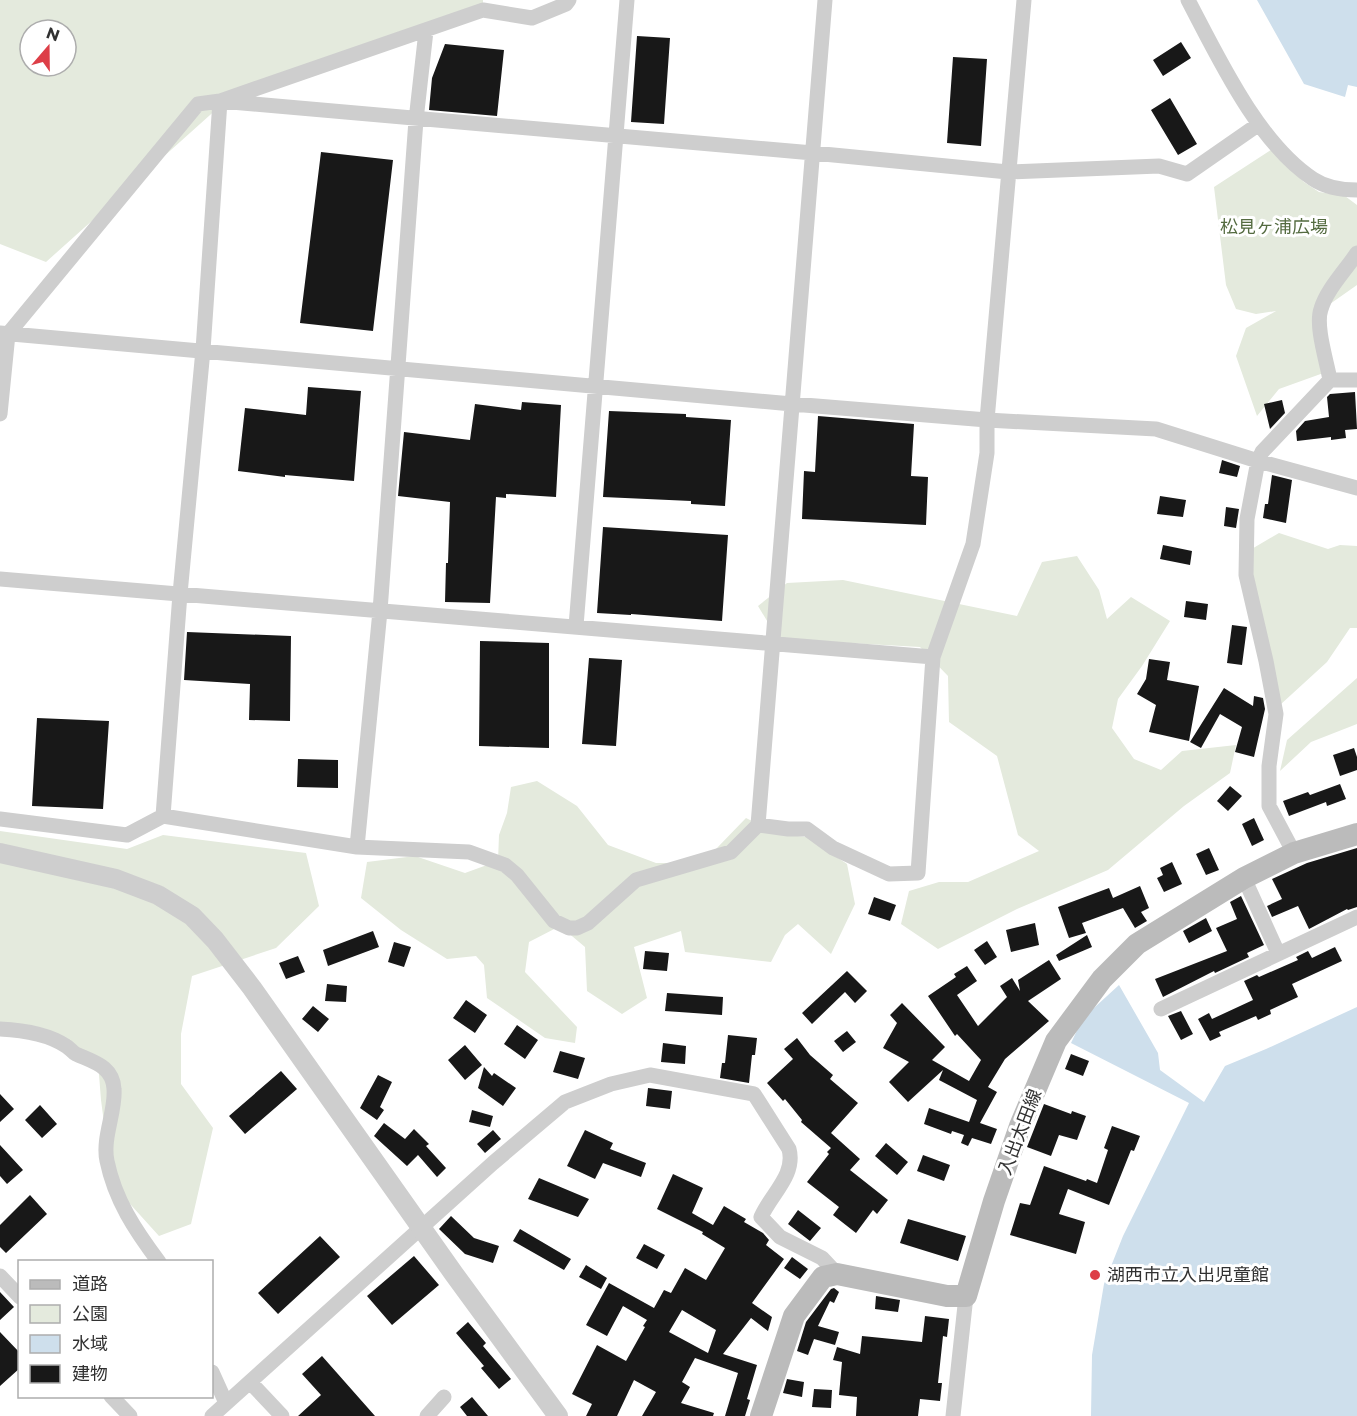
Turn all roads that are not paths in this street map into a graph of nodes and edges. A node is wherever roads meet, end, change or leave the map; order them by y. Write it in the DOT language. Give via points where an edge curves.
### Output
graph roads {
  1 [pos="570,0"];
  2 [pos="627,0"];
  3 [pos="825,0"];
  4 [pos="1024,0"];
  5 [pos="1188,0"];
  6 [pos="426,31"];
  7 [pos="220,101"];
  8 [pos="416,120"];
  9 [pos="1259,124"];
  10 [pos="615,136"];
  11 [pos="813,153"];
  12 [pos="1008,172"];
  13 [pos="1357,190"];
  14 [pos="1357,253"];
  15 [pos="4,334"];
  16 [pos="203,350"];
  17 [pos="399,370"];
  18 [pos="1330,380"];
  19 [pos="1357,380"];
  20 [pos="596,386"];
  21 [pos="792,404"];
  22 [pos="0,414"];
  23 [pos="987,420"];
  24 [pos="1258,461"];
  25 [pos="1357,488"];
  26 [pos="0,579"];
  27 [pos="180,594"];
  28 [pos="380,611"];
  29 [pos="576,626"];
  30 [pos="773,644"];
  31 [pos="933,657"];
  32 [pos="163,816"];
  33 [pos="0,819"];
  34 [pos="758,825"];
  35 [pos="1357,834"];
  36 [pos="357,847"];
  37 [pos="0,853"];
  38 [pos="1294,853"];
  39 [pos="1244,878"];
  40 [pos="1357,917"];
  41 [pos="1278,953"];
  42 [pos="1161,1009"];
  43 [pos="0,1029"];
  44 [pos="422,1228"];
  45 [pos="157,1260"];
  46 [pos="837,1274"];
  47 [pos="0,1276"];
  48 [pos="18,1295"];
  49 [pos="966,1296"];
  50 [pos="213,1374"];
  51 [pos="250,1382"];
  52 [pos="444,1397"];
  53 [pos="113,1398"];
  54 [pos="226,1403"];
  55 [pos="130,1416"];
  56 [pos="212,1416"];
  57 [pos="282,1416"];
  58 [pos="427,1416"];
  59 [pos="558,1416"];
  60 [pos="761,1416"];
  61 [pos="953,1416"];
  1 -- 6 [label="street" via="532,18 483,10"];
  2 -- 10 [label="street"];
  3 -- 11 [label="street"];
  4 -- 12 [label="street"];
  5 -- 9 [label="street"];
  6 -- 7 [label="street"];
  6 -- 8 [label="street"];
  7 -- 8 [label="street"];
  7 -- 15 [label="street" via="198,104"];
  7 -- 16 [label="street"];
  8 -- 10 [label="street"];
  8 -- 17 [label="street"];
  9 -- 12 [label="street" via="1187,174 1159,166"];
  9 -- 13 [label="street" via="1313,179 1323,185"];
  10 -- 11 [label="street"];
  10 -- 20 [label="street"];
  11 -- 12 [label="street"];
  11 -- 21 [label="street"];
  12 -- 23 [label="street"];
  14 -- 18 [label="street" via="1320,311"];
  15 -- 16 [label="street"];
  15 -- 22 [label="street"];
  16 -- 17 [label="street"];
  16 -- 27 [label="street"];
  17 -- 20 [label="street"];
  17 -- 28 [label="street"];
  18 -- 19 [label="street"];
  18 -- 24 [label="street"];
  20 -- 21 [label="street"];
  20 -- 29 [label="street"];
  21 -- 23 [label="street"];
  21 -- 30 [label="street"];
  23 -- 24 [label="street" via="1156,429"];
  23 -- 31 [label="street" via="987,453 973,544"];
  24 -- 25 [label="street"];
  24 -- 38 [label="street" via="1247,519 1246,575 1276,714 1269,766 1269,806"];
  26 -- 27 [label="street"];
  27 -- 28 [label="street"];
  27 -- 32 [label="street"];
  28 -- 29 [label="street"];
  28 -- 36 [label="street"];
  29 -- 30 [label="street"];
  30 -- 31 [label="street"];
  30 -- 34 [label="street"];
  31 -- 34 [label="street" via="918,873 889,874 833,848 807,829"];
  32 -- 33 [label="street" via="127,836"];
  32 -- 36 [label="street"];
  34 -- 36 [label="street" via="731,852 636,880 588,923 577,928 554,921 517,875 491,859 469,852"];
  35 -- 38 [label="main road, 入出太田線"];
  37 -- 44 [label="street" via="116,879 158,895 192,916 252,988"];
  38 -- 39 [label="main road, 入出太田線"];
  39 -- 41 [label="street"];
  39 -- 49 [label="main road, 入出太田線" via="1137,944 1102,979 1056,1041 1020,1126"];
  40 -- 41 [label="street"];
  41 -- 42 [label="street"];
  43 -- 45 [label="street" via="24,1030 65,1045 98,1062 109,1074 114,1088 106,1158 112,1184 131,1225"];
  44 -- 46 [label="street" via="565,1102 611,1084 650,1075 754,1094 791,1157 790,1167 761,1217 780,1237 822,1258"];
  44 -- 51 [label="street"];
  44 -- 59 [label="street"];
  46 -- 49 [label="main road" via="947,1296"];
  46 -- 60 [label="main road" via="823,1277 794,1316"];
  47 -- 48 [label="street"];
  49 -- 61 [label="street"];
  50 -- 54 [label="street"];
  51 -- 54 [label="street"];
  51 -- 57 [label="street"];
  52 -- 58 [label="street"];
  53 -- 55 [label="street"];
  54 -- 56 [label="street"];
}
